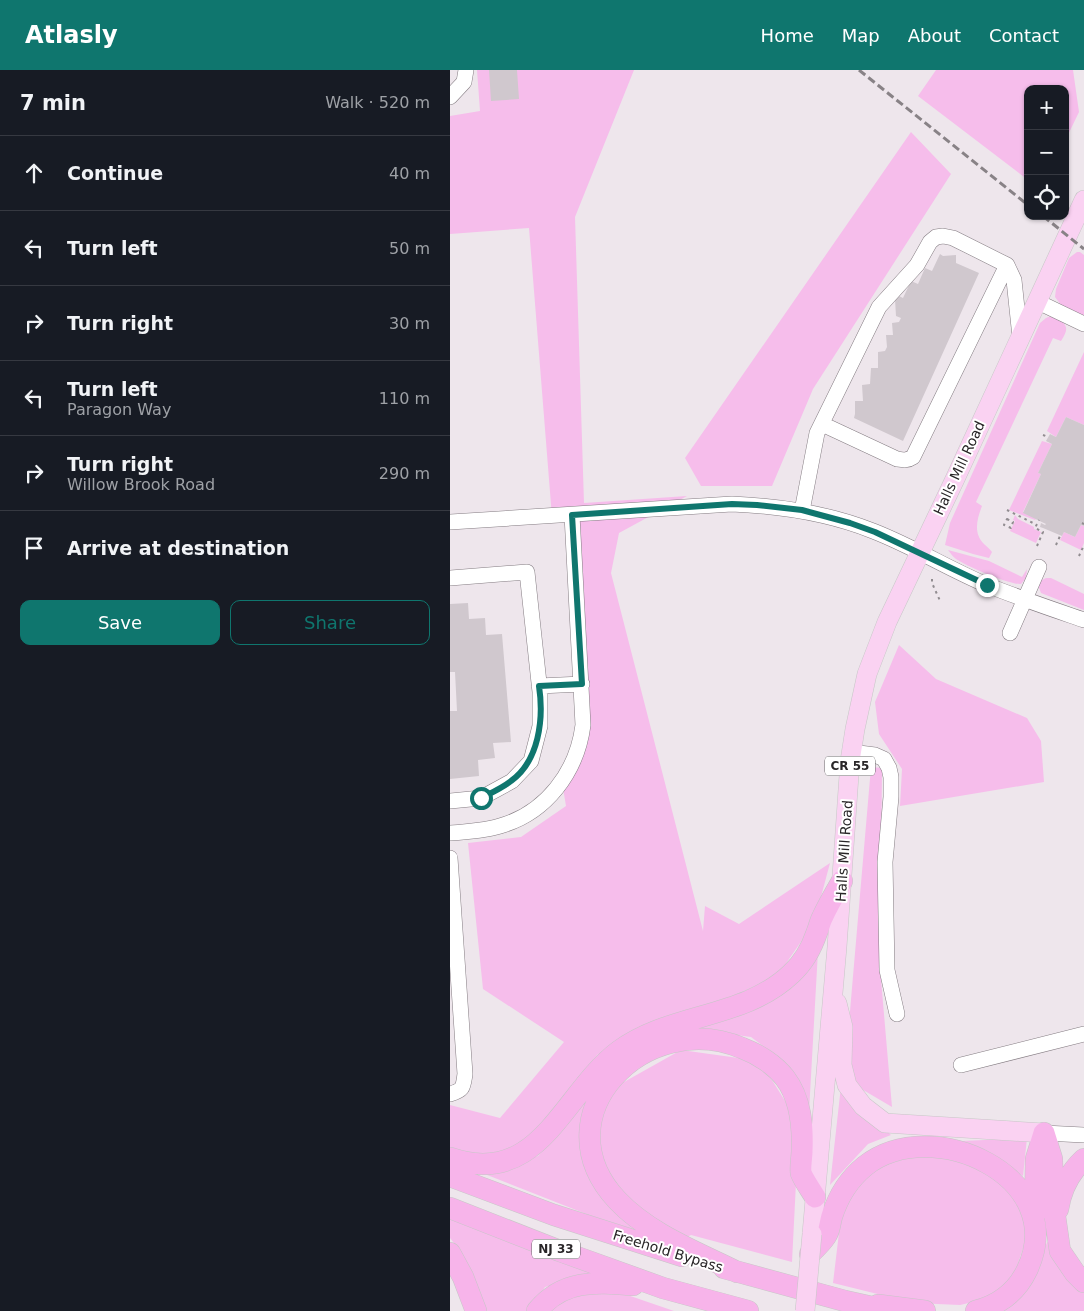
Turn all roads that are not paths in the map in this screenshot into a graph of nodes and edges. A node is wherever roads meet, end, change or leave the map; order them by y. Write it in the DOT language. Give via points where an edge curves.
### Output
graph roads {
  1 [pos="466,70"];
  2 [pos="450,97"];
  3 [pos="1084,200"];
  4 [pos="1007,265"];
  5 [pos="1036,301"];
  6 [pos="1084,324"];
  7 [pos="1020,337"];
  8 [pos="822,424"];
  9 [pos="802,510"];
  10 [pos="572,515"];
  11 [pos="450,522"];
  12 [pos="920,553"];
  13 [pos="1039,567"];
  14 [pos="450,578"];
  15 [pos="1025,599"];
  16 [pos="1084,620"];
  17 [pos="1010,633"];
  18 [pos="582,684"];
  19 [pos="539,686"];
  20 [pos="851,752"];
  21 [pos="450,801"];
  22 [pos="450,833"];
  23 [pos="450,868"];
  24 [pos="842,881"];
  25 [pos="833,990"];
  26 [pos="897,1014"];
  27 [pos="1084,1034"];
  28 [pos="961,1065"];
  29 [pos="450,1094"];
  30 [pos="1044,1133"];
  31 [pos="1084,1135"];
  32 [pos="450,1158"];
  33 [pos="1084,1159"];
  34 [pos="450,1176"];
  35 [pos="815,1196"];
  36 [pos="450,1208"];
  37 [pos="1055,1227"];
  38 [pos="1035,1240"];
  39 [pos="816,1241"];
  40 [pos="450,1253"];
  41 [pos="736,1272"];
  42 [pos="1084,1282"];
  43 [pos="664,1288"];
  44 [pos="845,1301"];
  45 [pos="476,1311"];
  46 [pos="537,1311"];
  47 [pos="748,1311"];
  48 [pos="805,1311"];
  49 [pos="890,1311"];
  50 [pos="925,1311"];
  51 [pos="976,1311"];
  1 -- 2 [label="street" via="464,82"];
  3 -- 5 [label="main road, Halls Mill Road / CR 55"];
  4 -- 7 [label="street" via="1014,280"];
  4 -- 8 [label="street" via="953,238 936,237 930,242 916,265 880,307"];
  4 -- 8 [label="street" via="913,457 909,460 896,459"];
  5 -- 6 [label="street"];
  5 -- 7 [label="main road, Halls Mill Road / CR 55"];
  7 -- 12 [label="main road, Halls Mill Road / CR 55"];
  8 -- 9 [label="street" via="817,433"];
  9 -- 10 [label="street" via="732,504"];
  9 -- 12 [label="street" via="875,532"];
  10 -- 11 [label="street"];
  10 -- 18 [label="street"];
  12 -- 15 [label="street"];
  12 -- 20 [label="main road, Halls Mill Road / CR 55" via="871,660"];
  13 -- 15 [label="street"];
  14 -- 19 [label="street" via="527,572"];
  15 -- 16 [label="street"];
  15 -- 17 [label="street"];
  18 -- 19 [label="street"];
  18 -- 22 [label="street" via="580,745 557,789 536,808 514,821 485,830"];
  19 -- 21 [label="street" via="540,726 531,761 512,781 481,798"];
  20 -- 24 [label="main road, Halls Mill Road / CR 55"];
  20 -- 26 [label="street" via="876,755 884,759 890,768 891,797 885,862 887,970"];
  23 -- 29 [label="street" via="465,1074 463,1087"];
  24 -- 25 [label="main road, Halls Mill Road / CR 55"];
  24 -- 32 [label="highway" via="801,963 782,981 751,1000 653,1033 626,1047 601,1068 541,1140 521,1154 484,1164"];
  25 -- 30 [label="main road" via="843,1028 842,1065 847,1085 863,1106 885,1123"];
  25 -- 35 [label="main road, Halls Mill Road / CR 55"];
  27 -- 28 [label="street"];
  30 -- 31 [label="street"];
  30 -- 37 [label="highway" via="1052,1159"];
  30 -- 38 [label="highway" via="1036,1159"];
  33 -- 37 [label="highway" via="1074,1169 1060,1199"];
  34 -- 41 [label="highway, Freehold Bypass" via="554,1215"];
  35 -- 39 [label="main road, Halls Mill Road"];
  35 -- 41 [label="highway" via="801,1173 798,1102 785,1078 765,1060 721,1041 689,1039 644,1052 621,1069 604,1088 592,1121 594,1159 602,1179 618,1201 648,1226"];
  36 -- 43 [label="highway, NJ 33"];
  37 -- 42 [label="highway" via="1060,1250"];
  38 -- 39 [label="highway" via="1029,1203 1006,1175 969,1154 922,1146 895,1150 864,1166 840,1196"];
  38 -- 51 [label="highway" via="1029,1266 1014,1290 993,1305"];
  39 -- 48 [label="main road, Halls Mill Road, bridge"];
  40 -- 45 [label="highway"];
  41 -- 44 [label="highway, Freehold Bypass"];
  43 -- 46 [label="highway" via="602,1282 582,1284 552,1297"];
  43 -- 47 [label="highway, NJ 33"];
  44 -- 49 [label="highway, Freehold Bypass"];
  44 -- 50 [label="highway"];
}
